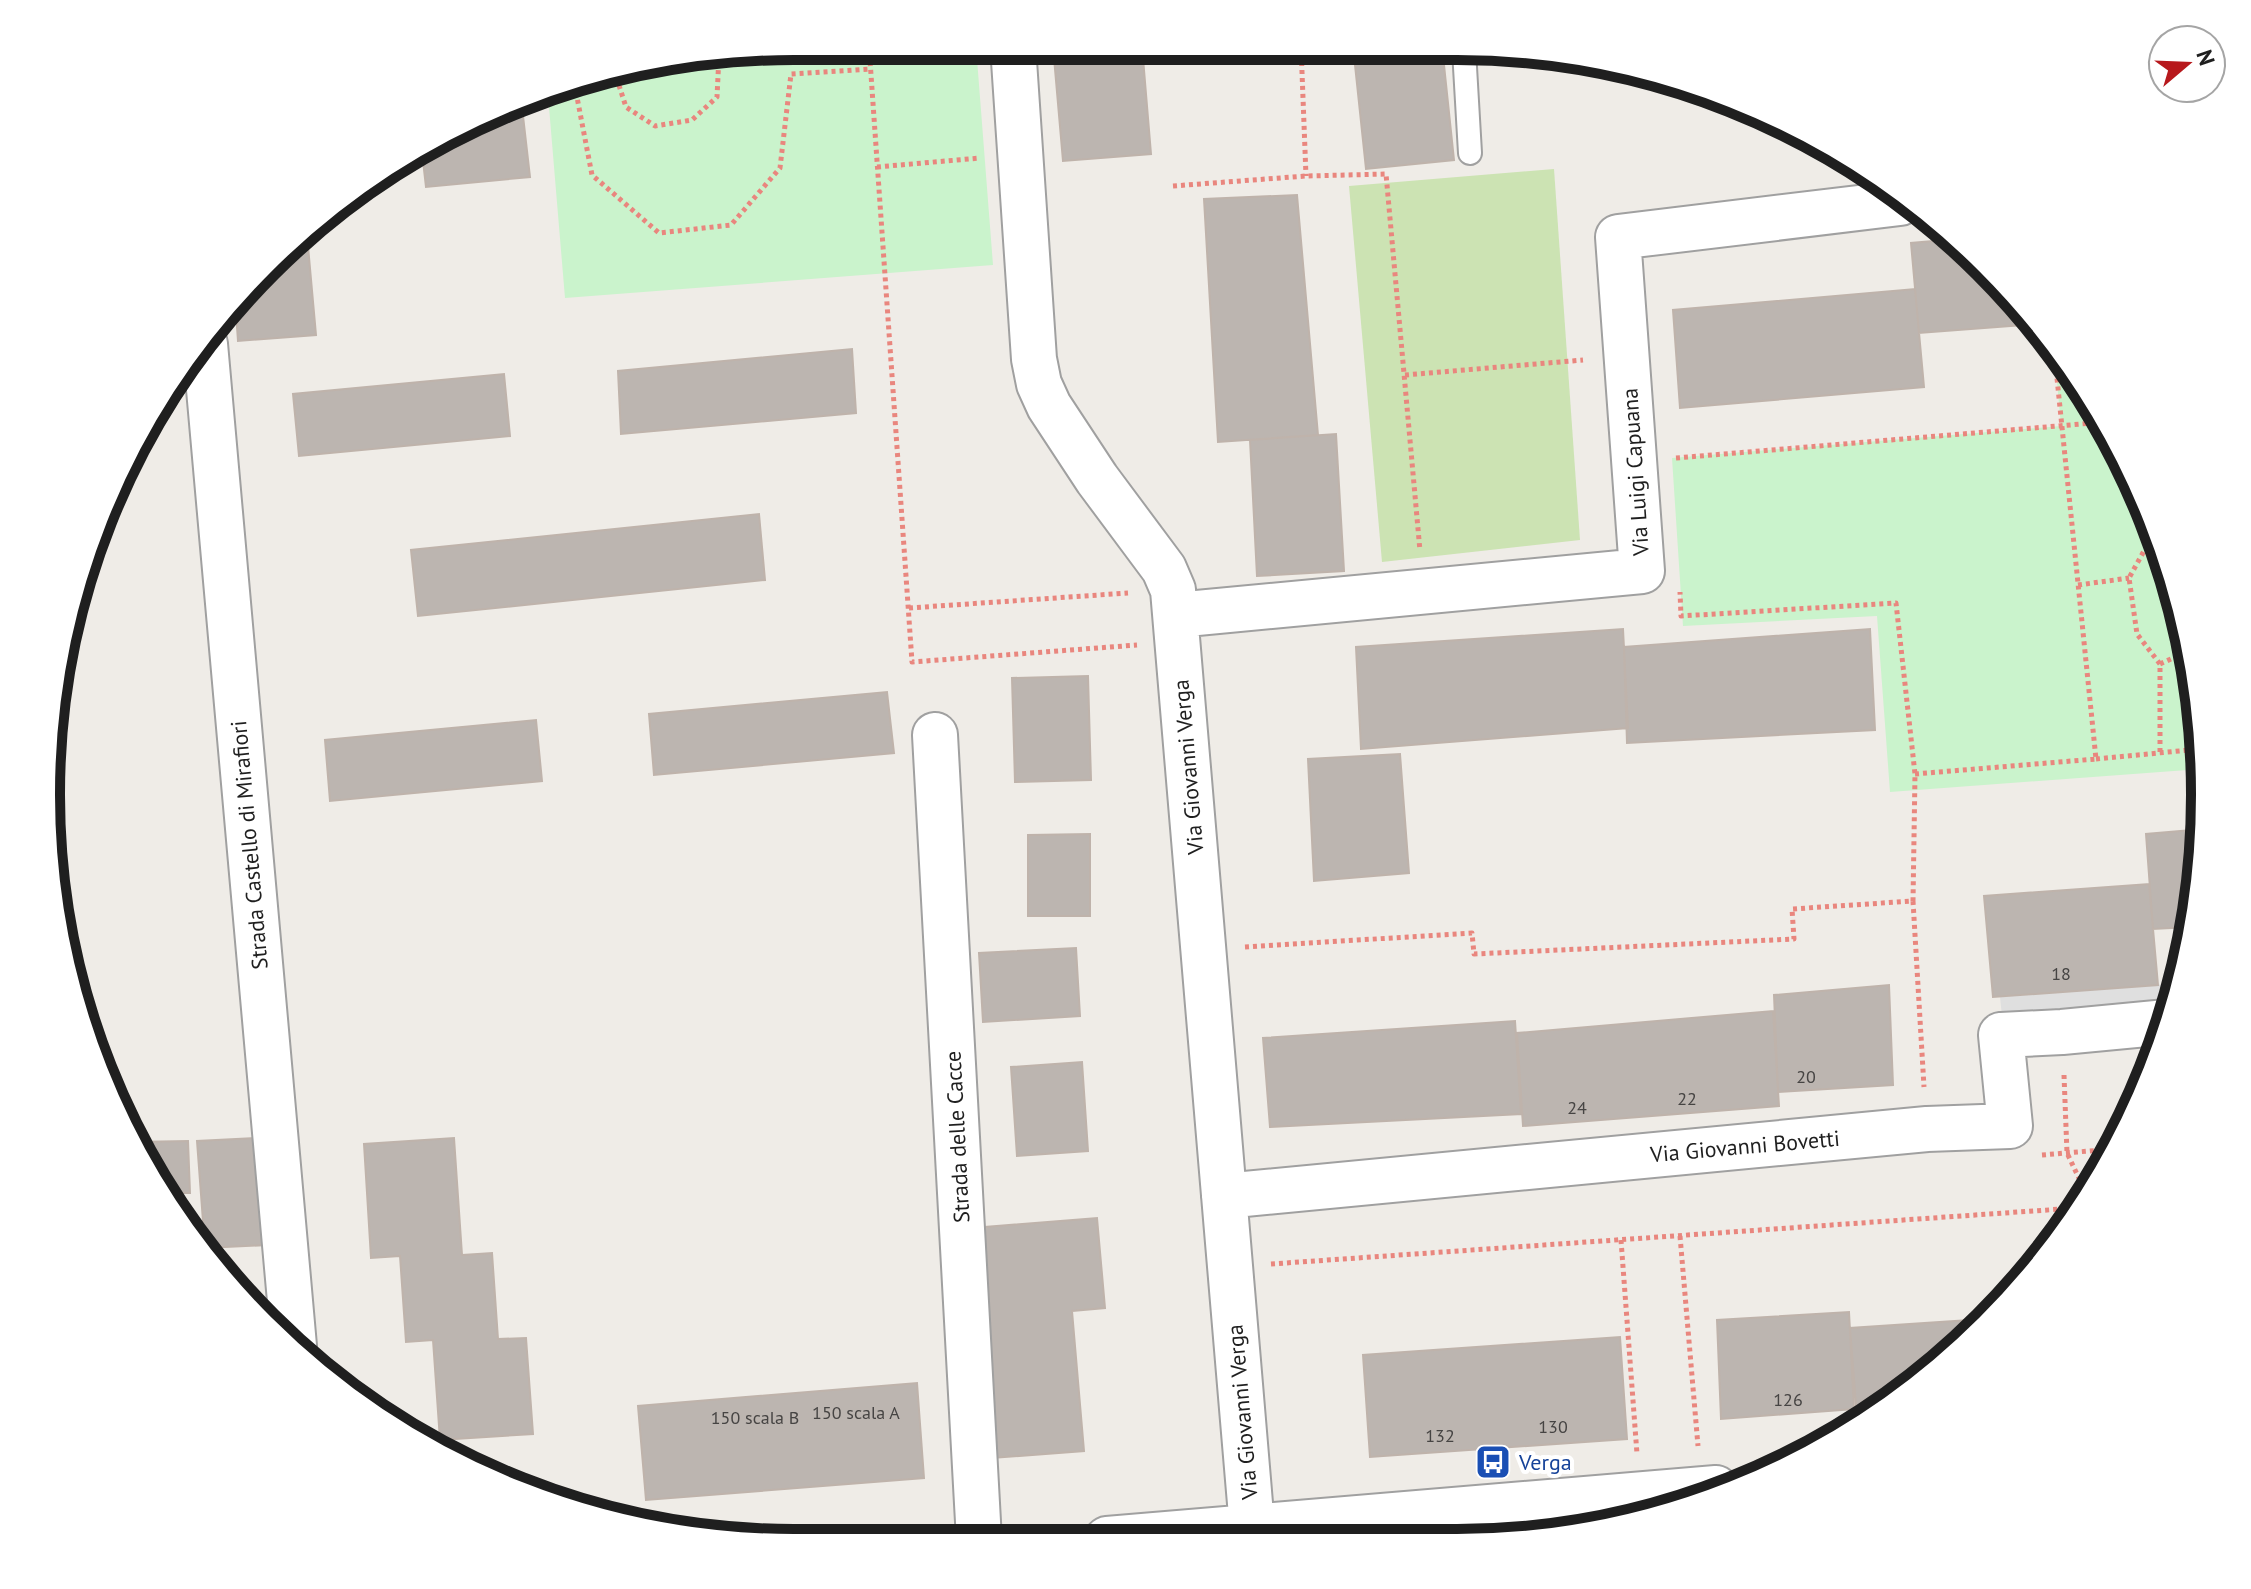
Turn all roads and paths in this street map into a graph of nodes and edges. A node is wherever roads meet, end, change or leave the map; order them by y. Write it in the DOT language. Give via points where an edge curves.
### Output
graph roads {
  1 [pos="870,60"];
  2 [pos="1014,60"];
  3 [pos="1302,60"];
  4 [pos="1465,60"];
  5 [pos="719,64"];
  6 [pos="871,69"];
  7 [pos="618,82"];
  8 [pos="576,93"];
  9 [pos="1470,153"];
  10 [pos="1020,154"];
  11 [pos="877,167"];
  12 [pos="1306,176"];
  13 [pos="1173,186"];
  14 [pos="1893,204"];
  15 [pos="206,355"];
  16 [pos="1627,357"];
  17 [pos="2056,371"];
  18 [pos="1405,375"];
  19 [pos="2091,423"];
  20 [pos="2061,426"];
  21 [pos="1672,458"];
  22 [pos="2147,545"];
  23 [pos="2129,578"];
  24 [pos="1680,584"];
  25 [pos="2078,585"];
  26 [pos="1424,592"];
  27 [pos="909,608"];
  28 [pos="1175,616"];
  29 [pos="2178,656"];
  30 [pos="2160,664"];
  31 [pos="935,735"];
  32 [pos="2189,750"];
  33 [pos="2160,753"];
  34 [pos="2096,759"];
  35 [pos="1915,774"];
  36 [pos="1913,901"];
  37 [pos="1204,950"];
  38 [pos="2154,1023"];
  39 [pos="2062,1032"];
  40 [pos="1927,1129"];
  41 [pos="2081,1182"];
  42 [pos="1224,1196"];
  43 [pos="2063,1209"];
  44 [pos="1680,1236"];
  45 [pos="1621,1240"];
  46 [pos="1230,1267"];
  47 [pos="293,1331"];
  48 [pos="1709,1484"];
  49 [pos="1695,1489"];
  50 [pos="1640,1494"];
  51 [pos="978,1529"];
  52 [pos="1252,1529"];
  53 [pos="1292,1529"];
  1 -- 6 [label="path"];
  2 -- 10 [label="street, Via Giovanni Verga"];
  3 -- 12 [label="path"];
  4 -- 9 [label="lane"];
  5 -- 7 [label="path" via="717,97 692,120 655,126 626,107"];
  6 -- 8 [label="path" via="791,74 780,168 731,225 659,233 592,175"];
  6 -- 11 [label="path"];
  10 -- 11 [label="path"];
  10 -- 28 [label="street, Via Giovanni Verga" via="1039,384 1097,479 1164,569"];
  11 -- 27 [label="path"];
  12 -- 13 [label="path"];
  12 -- 18 [label="path" via="1386,174"];
  14 -- 16 [label="street, Via Luigi Capuana" via="1618,237"];
  15 -- 47 [label="street, Strada Castello di Mirafiori"];
  16 -- 18 [label="path"];
  16 -- 26 [label="street, Via Luigi Capuana" via="1642,571"];
  17 -- 20 [label="path"];
  18 -- 26 [label="path"];
  19 -- 20 [label="path"];
  20 -- 21 [label="path"];
  20 -- 25 [label="path"];
  22 -- 23 [label="path"];
  23 -- 25 [label="path"];
  23 -- 30 [label="path" via="2137,634"];
  24 -- 35 [label="path" via="1681,616 1896,603"];
  25 -- 34 [label="path"];
  26 -- 28 [label="street, Via Luigi Capuana"];
  27 -- 28 [label="path"];
  27 -- 28 [label="path" via="912,662"];
  28 -- 37 [label="street, Via Giovanni Verga"];
  29 -- 30 [label="path"];
  30 -- 33 [label="path"];
  31 -- 51 [label="street, Strada delle Cacce"];
  32 -- 33 [label="path"];
  33 -- 34 [label="path"];
  34 -- 35 [label="path"];
  35 -- 36 [label="path"];
  36 -- 37 [label="path" via="1792,909 1794,939 1474,954 1472,933"];
  36 -- 40 [label="path"];
  37 -- 42 [label="street, Via Giovanni Verga"];
  38 -- 39 [label="street, Via Giovanni Bovetti"];
  39 -- 40 [label="street, Via Giovanni Bovetti" via="2001,1035 2010,1126"];
  39 -- 41 [label="path" via="2067,1153"];
  40 -- 42 [label="street, Via Giovanni Bovetti"];
  42 -- 46 [label="street, Via Giovanni Verga"];
  43 -- 44 [label="path"];
  44 -- 45 [label="path"];
  44 -- 48 [label="path"];
  45 -- 46 [label="path"];
  45 -- 50 [label="path"];
  46 -- 52 [label="street, Via Giovanni Verga"];
  49 -- 50 [label="street"];
  50 -- 53 [label="street"];
}
